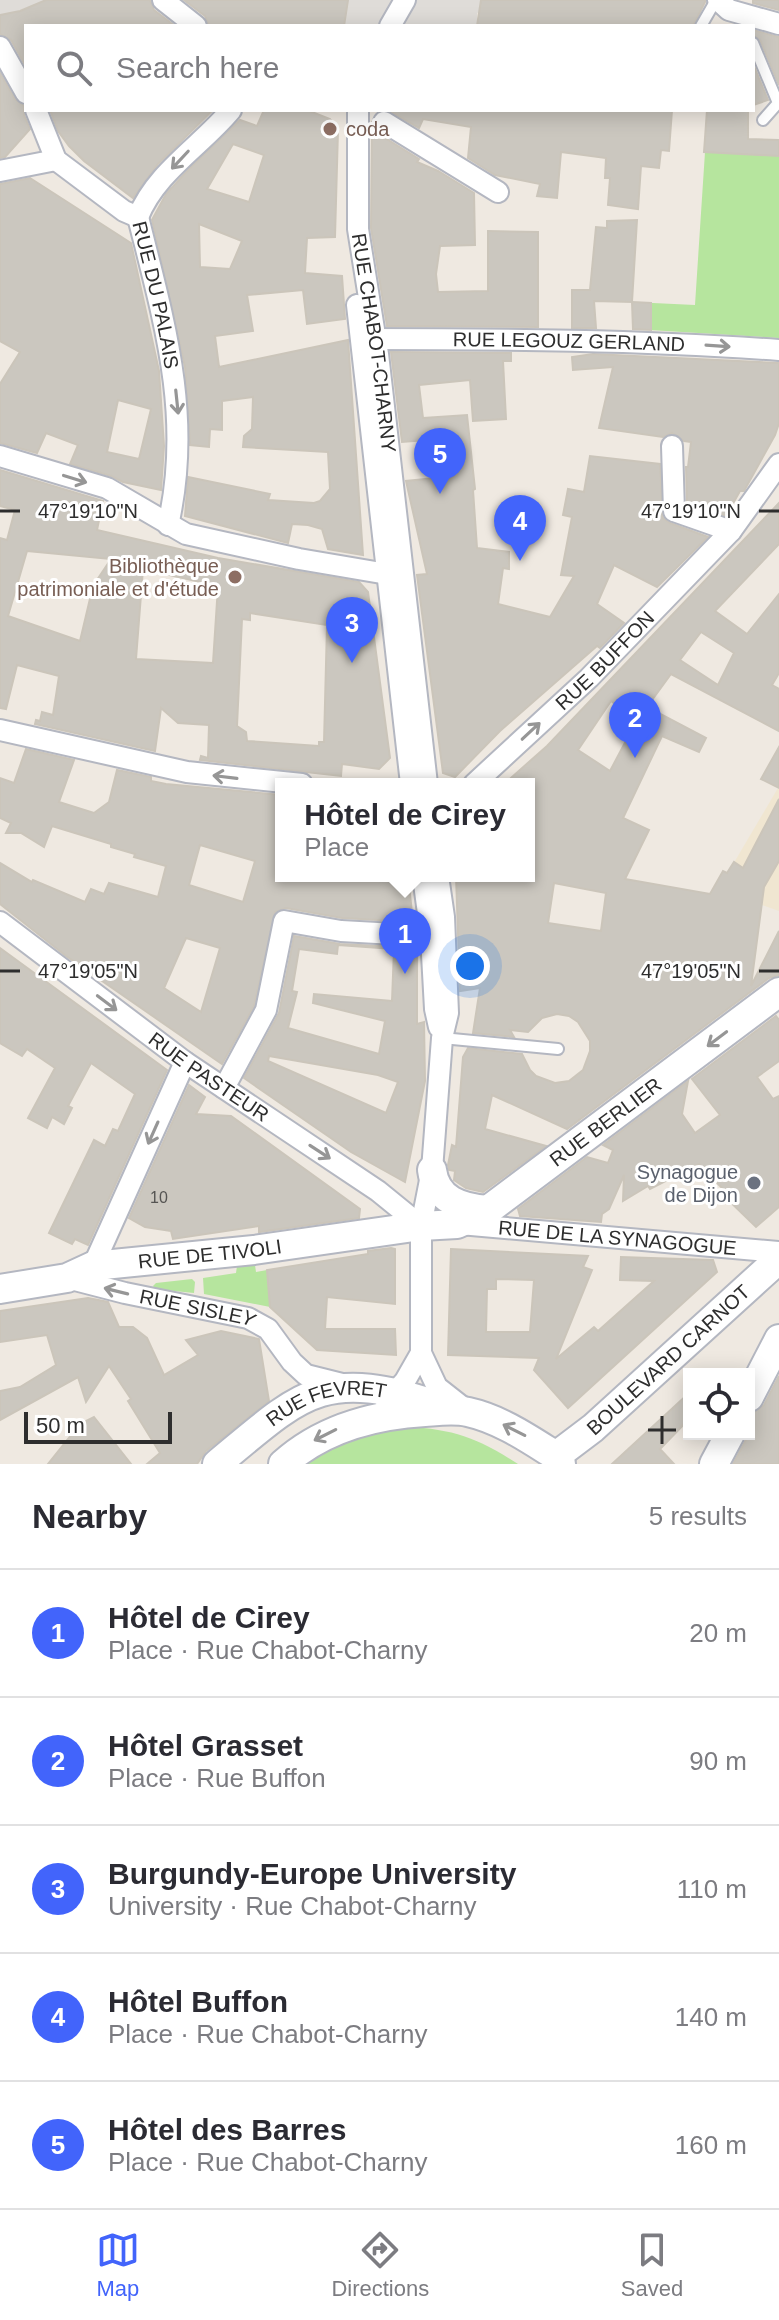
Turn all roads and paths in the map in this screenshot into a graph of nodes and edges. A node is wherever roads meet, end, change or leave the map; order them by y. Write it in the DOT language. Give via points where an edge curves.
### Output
graph roads {
  1 [pos="163,0"];
  2 [pos="405,0"];
  3 [pos="717,0"];
  4 [pos="753,21"];
  5 [pos="193,24"];
  6 [pos="391,24"];
  7 [pos="702,24"];
  8 [pos="779,24"];
  9 [pos="0,47"];
  10 [pos="755,48"];
  11 [pos="24,89"];
  12 [pos="37,112"];
  13 [pos="229,112"];
  14 [pos="366,114"];
  15 [pos="763,120"];
  16 [pos="56,160"];
  17 [pos="0,171"];
  18 [pos="498,192"];
  19 [pos="138,217"];
  20 [pos="368,339"];
  21 [pos="779,350"];
  22 [pos="672,446"];
  23 [pos="0,456"];
  24 [pos="779,464"];
  25 [pos="168,525"];
  26 [pos="731,531"];
  27 [pos="395,575"];
  28 [pos="0,730"];
  29 [pos="411,778"];
  30 [pos="426,778"];
  31 [pos="481,778"];
  32 [pos="275,781"];
  33 [pos="423,882"];
  34 [pos="430,882"];
  35 [pos="441,882"];
  36 [pos="444,917"];
  37 [pos="0,922"];
  38 [pos="426,937"];
  39 [pos="779,992"];
  40 [pos="442,1038"];
  41 [pos="558,1049"];
  42 [pos="185,1062"];
  43 [pos="229,1082"];
  44 [pos="432,1170"];
  45 [pos="488,1210"];
  46 [pos="457,1224"];
  47 [pos="421,1226"];
  48 [pos="779,1252"];
  49 [pos="779,1259"];
  50 [pos="93,1266"];
  51 [pos="67,1278"];
  52 [pos="766,1288"];
  53 [pos="0,1289"];
  54 [pos="779,1339"];
  55 [pos="421,1353"];
  56 [pos="755,1385"];
  57 [pos="354,1386"];
  58 [pos="394,1392"];
  59 [pos="460,1411"];
  60 [pos="372,1418"];
  61 [pos="727,1440"];
  62 [pos="558,1460"];
  63 [pos="217,1464"];
  64 [pos="283,1464"];
  65 [pos="714,1464"];
  1 -- 5 [label="street"];
  2 -- 6 [label="street"];
  3 -- 4 [label="street"];
  3 -- 7 [label="lane"];
  4 -- 8 [label="street"];
  9 -- 11 [label="street"];
  10 -- 15 [label="lane" via="778,103"];
  12 -- 16 [label="street"];
  13 -- 19 [label="street, one-way" via="181,159 143,203"];
  14 -- 18 [label="street"];
  14 -- 20 [label="street, RUE CHABOT-CHARNY" via="349,127 349,227"];
  16 -- 17 [label="street"];
  16 -- 19 [label="street, RUE DU PALAIS"];
  19 -- 25 [label="street, RUE DU PALAIS, one-way" via="169,343 179,416"];
  20 -- 21 [label="street, RUE LEGOUZ GERLAND, one-way" via="670,343"];
  20 -- 27 [label="street, RUE CHABOT-CHARNY"];
  22 -- 26 [label="street" via="674,511"];
  23 -- 25 [label="street, one-way" via="107,488"];
  24 -- 26 [label="street, RUE BUFFON"];
  25 -- 27 [label="street" via="186,534 299,559"];
  31 -- 26 [label="street, RUE BUFFON, one-way" via="589,678"];
  27 -- 29 [label="street, RUE CHABOT-CHARNY"];
  27 -- 30 [label="street, RUE CHABOT-CHARNY"];
  32 -- 28 [label="street, one-way" via="187,772"];
  33 -- 38 [label="street"];
  34 -- 36 [label="street" via="435,906"];
  35 -- 36 [label="street"];
  36 -- 40 [label="street" via="448,999"];
  37 -- 42 [label="street, RUE PASTEUR, one-way"];
  38 -- 40 [label="street"];
  38 -- 43 [label="street" via="284,921 266,1010"];
  39 -- 45 [label="main road, RUE BERLIER, one-way"];
  40 -- 41 [label="lane"];
  40 -- 44 [label="street"];
  42 -- 43 [label="street, RUE PASTEUR"];
  42 -- 50 [label="street, one-way"];
  43 -- 47 [label="street, RUE PASTEUR, one-way"];
  44 -- 45 [label="main road" via="433,1181 448,1199"];
  44 -- 47 [label="street"];
  45 -- 46 [label="main road, RUE BERLIER"];
  46 -- 47 [label="main road, RUE BERLIER"];
  46 -- 48 [label="street, RUE DE LA SYNAGOGUE"];
  47 -- 50 [label="main road, RUE DE TIVOLI"];
  47 -- 55 [label="street"];
  49 -- 52 [label="main road, BOULEVARD CARNOT"];
  50 -- 51 [label="main road, RUE DE TIVOLI"];
  51 -- 53 [label="main road, RUE DE TIVOLI"];
  57 -- 51 [label="street, RUE SISLEY, one-way" via="306,1375 268,1329 248,1318"];
  52 -- 62 [label="main road, BOULEVARD CARNOT"];
  54 -- 56 [label="main road"];
  55 -- 58 [label="street"];
  55 -- 59 [label="street" via="437,1387"];
  57 -- 58 [label="main road, RUE FEVRET"];
  57 -- 63 [label="main road, RUE FEVRET" via="316,1392 296,1402"];
  58 -- 59 [label="main road, RUE FEVRET"];
  58 -- 60 [label="street"];
  59 -- 60 [label="main road"];
  62 -- 59 [label="main road, RUE FEVRET, one-way" via="512,1430"];
  60 -- 64 [label="main road, one-way" via="335,1430"];
  61 -- 65 [label="main road"];
}
